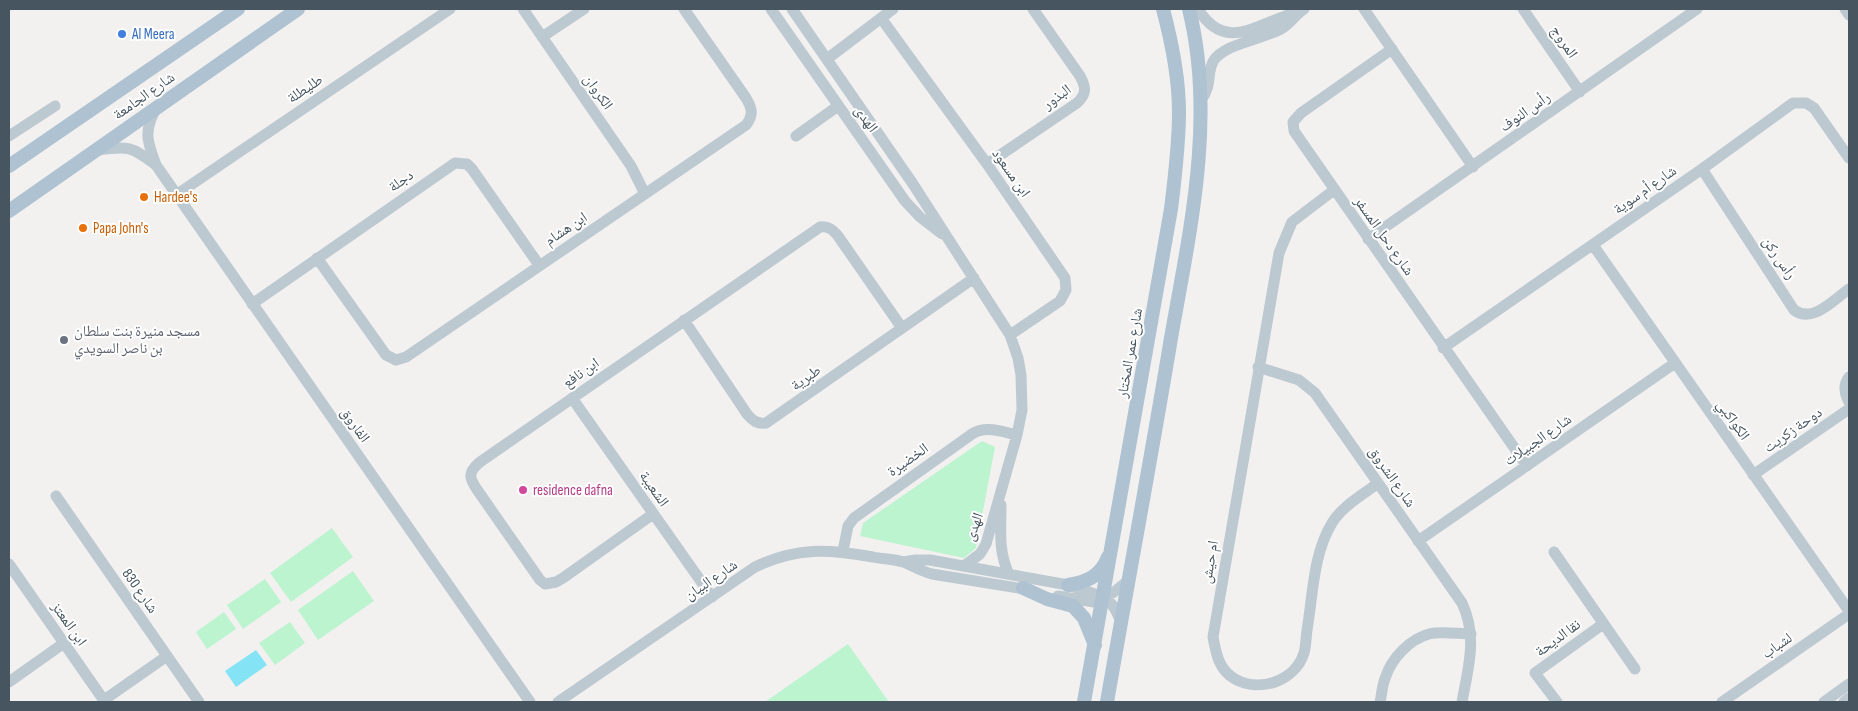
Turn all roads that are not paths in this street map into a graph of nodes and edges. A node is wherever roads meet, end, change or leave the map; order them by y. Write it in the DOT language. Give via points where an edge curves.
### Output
graph roads {
  1 [pos="238,9"];
  2 [pos="298,9"];
  3 [pos="450,9"];
  4 [pos="523,9"];
  5 [pos="584,9"];
  6 [pos="684,9"];
  7 [pos="771,9"];
  8 [pos="792,9"];
  9 [pos="893,9"];
  10 [pos="1033,9"];
  11 [pos="1164,9"];
  12 [pos="1189,9"];
  13 [pos="1198,9"];
  14 [pos="1364,9"];
  15 [pos="1523,9"];
  16 [pos="1697,9"];
  17 [pos="1845,9"];
  18 [pos="1302,10"];
  19 [pos="1849,15"];
  20 [pos="881,18"];
  21 [pos="542,37"];
  22 [pos="1392,48"];
  23 [pos="827,59"];
  24 [pos="1580,92"];
  25 [pos="1202,100"];
  26 [pos="55,106"];
  27 [pos="838,106"];
  28 [pos="157,107"];
  29 [pos="9,136"];
  30 [pos="796,136"];
  31 [pos="94,151"];
  32 [pos="1849,158"];
  33 [pos="899,163"];
  34 [pos="986,164"];
  35 [pos="156,165"];
  36 [pos="9,166"];
  37 [pos="1473,167"];
  38 [pos="1702,169"];
  39 [pos="886,173"];
  40 [pos="1334,190"];
  41 [pos="645,194"];
  42 [pos="176,195"];
  43 [pos="9,211"];
  44 [pos="946,236"];
  45 [pos="1368,239"];
  46 [pos="1593,245"];
  47 [pos="317,258"];
  48 [pos="540,265"];
  49 [pos="974,278"];
  50 [pos="1849,289"];
  51 [pos="252,304"];
  52 [pos="684,320"];
  53 [pos="902,328"];
  54 [pos="1010,335"];
  55 [pos="1443,348"];
  56 [pos="1675,362"];
  57 [pos="1258,367"];
  58 [pos="1849,377"];
  59 [pos="572,398"];
  60 [pos="1849,402"];
  61 [pos="1849,408"];
  62 [pos="1016,435"];
  63 [pos="1527,466"];
  64 [pos="1753,475"];
  65 [pos="1378,483"];
  66 [pos="1001,491"];
  67 [pos="56,496"];
  68 [pos="653,514"];
  69 [pos="1418,541"];
  70 [pos="1112,550"];
  71 [pos="843,552"];
  72 [pos="1554,552"];
  73 [pos="903,562"];
  74 [pos="9,564"];
  75 [pos="964,566"];
  76 [pos="1009,574"];
  77 [pos="1129,580"];
  78 [pos="1068,585"];
  79 [pos="1023,588"];
  80 [pos="712,597"];
  81 [pos="1104,597"];
  82 [pos="1849,612"];
  83 [pos="1121,622"];
  84 [pos="1603,624"];
  85 [pos="1471,634"];
  86 [pos="64,643"];
  87 [pos="1095,645"];
  88 [pos="167,656"];
  89 [pos="1635,670"];
  90 [pos="9,682"];
  91 [pos="1849,684"];
  92 [pos="1849,698"];
  93 [pos="105,701"];
  94 [pos="199,702"];
  95 [pos="530,702"];
  96 [pos="558,702"];
  97 [pos="1084,702"];
  98 [pos="1107,702"];
  99 [pos="1380,702"];
  100 [pos="1462,702"];
  101 [pos="1557,702"];
  102 [pos="1722,702"];
  103 [pos="1824,702"];
  104 [pos="1844,702"];
  1 -- 36 [label="main road, شارع الجامعة"];
  2 -- 28 [label="main road, شارع الجامعة"];
  3 -- 42 [label="street, طليطلة"];
  4 -- 21 [label="street, الكروان"];
  5 -- 21 [label="street"];
  6 -- 41 [label="street, ابن هشام" via="746,98 752,112 746,125"];
  7 -- 27 [label="street, الهدى"];
  8 -- 23 [label="street, الهدى"];
  9 -- 20 [label="street"];
  10 -- 34 [label="street, البذور" via="1080,76 1085,92 1077,103"];
  11 -- 70 [label="main road, شارع عمر المختار" via="1176,64 1178,152"];
  12 -- 25 [label="main road"];
  13 -- 18 [label="street" via="1214,29 1227,33 1250,30"];
  14 -- 22 [label="street"];
  15 -- 24 [label="street, المروج"];
  16 -- 24 [label="street, رأس النوف"];
  17 -- 19 [label="street"];
  18 -- 25 [label="street" via="1280,29 1219,54 1211,66 1209,86"];
  20 -- 23 [label="street"];
  20 -- 34 [label="street, ابن مسعود"];
  21 -- 41 [label="street, الكروان" via="631,166"];
  22 -- 37 [label="street"];
  22 -- 40 [label="street, شارع دحل المسفر" via="1293,122 1296,136"];
  23 -- 33 [label="street, الهدى"];
  24 -- 37 [label="street, رأس النوف"];
  25 -- 77 [label="main road" via="1196,187"];
  26 -- 29 [label="street"];
  27 -- 30 [label="street"];
  27 -- 39 [label="street, الهدى"];
  28 -- 31 [label="main road, شارع الجامعة"];
  28 -- 35 [label="street, الفاروق" via="147,132"];
  31 -- 35 [label="street, الفاروق" via="126,147"];
  31 -- 43 [label="main road, شارع الجامعة"];
  32 -- 38 [label="street, شارع أم سوية" via="1814,108 1796,102"];
  33 -- 39 [label="street"];
  33 -- 44 [label="street, الهدى"];
  34 -- 54 [label="street, ابن مسعود" via="1065,278 1066,285 1060,300"];
  35 -- 42 [label="street, الفاروق"];
  37 -- 45 [label="street, رأس النوف"];
  38 -- 46 [label="street, شارع أم سوية"];
  38 -- 50 [label="street, رأس ركن" via="1794,310 1805,315 1815,313"];
  39 -- 44 [label="street, الهدى" via="912,210"];
  40 -- 45 [label="street, شارع دحل المسفر"];
  40 -- 57 [label="street, ام حيش" via="1296,219 1284,239"];
  41 -- 48 [label="street, ابن هشام"];
  42 -- 51 [label="street, الفاروق"];
  44 -- 49 [label="street, الهدى"];
  45 -- 55 [label="street, شارع دحل المسفر"];
  46 -- 55 [label="street, شارع أم سوية"];
  46 -- 56 [label="street, الكواكبي"];
  47 -- 48 [label="street, ابن هشام" via="382,351 396,360"];
  47 -- 48 [label="street, دجلة" via="449,166 461,162 472,169"];
  47 -- 51 [label="street, دجلة"];
  49 -- 53 [label="street, طبرية"];
  49 -- 54 [label="street, الهدى"];
  51 -- 95 [label="street, الفاروق"];
  52 -- 53 [label="street, ابن نافع" via="814,230 826,226 838,236"];
  52 -- 53 [label="street, طبرية" via="747,414 760,424 772,420"];
  52 -- 59 [label="street, ابن نافع"];
  54 -- 62 [label="street, الهدى" via="1018,358 1023,392"];
  55 -- 63 [label="street, شارع دحل المسفر"];
  56 -- 63 [label="street, شارع الجبيلات"];
  56 -- 64 [label="street, الكواكبي"];
  57 -- 65 [label="street, شارع الشروق" via="1299,380 1315,393"];
  57 -- 65 [label="street, ام حيش" via="1213,637 1216,657 1236,680 1264,686 1293,671 1304,653 1320,552 1332,522"];
  58 -- 60 [label="street" via="1844,390"];
  59 -- 68 [label="street, الشعيبة"];
  59 -- 68 [label="street, ابن نافع" via="474,467 470,475 540,580 545,584 563,578"];
  61 -- 64 [label="street, دوحة زكريت"];
  62 -- 66 [label="street, الهدى"];
  62 -- 71 [label="street, الخضيرة" via="985,428 972,434 854,518 848,526"];
  63 -- 69 [label="street, شارع الجبيلات"];
  64 -- 82 [label="street, الكواكبي"];
  65 -- 69 [label="street, شارع الشروق"];
  66 -- 75 [label="street, الهدى" via="986,544 980,554"];
  66 -- 76 [label="street, الهدى" via="1000,545"];
  67 -- 88 [label="street, شارع 830"];
  68 -- 80 [label="street, الشعيبة"];
  69 -- 85 [label="street, شارع الشروق" via="1462,604"];
  70 -- 78 [label="main road" via="1105,566 1094,577"];
  70 -- 81 [label="main road, شارع عمر المختار"];
  71 -- 73 [label="street, شارع البيان"];
  71 -- 80 [label="street, شارع البيان" via="812,550 770,560"];
  72 -- 84 [label="street, نقا الديحة"];
  73 -- 75 [label="street, شارع البيان" via="922,559"];
  73 -- 79 [label="street, شارع البيان" via="932,574"];
  74 -- 86 [label="street, ابن المعتز"];
  75 -- 76 [label="street, شارع البيان"];
  76 -- 78 [label="street, شارع البيان"];
  77 -- 81 [label="street, شارع البيان"];
  77 -- 83 [label="main road"];
  78 -- 81 [label="street, شارع البيان"];
  79 -- 81 [label="street, شارع البيان" via="1090,603"];
  79 -- 87 [label="main road" via="1073,606 1084,618"];
  80 -- 96 [label="street, شارع البيان"];
  81 -- 83 [label="street" via="1115,608"];
  81 -- 87 [label="main road, شارع عمر المختار"];
  82 -- 102 [label="street, لشباب"];
  83 -- 98 [label="main road"];
  84 -- 89 [label="street, نقا الديحة"];
  84 -- 101 [label="street, نقا الديحة" via="1536,673"];
  85 -- 99 [label="street" via="1430,634 1410,645 1389,668"];
  85 -- 100 [label="street, شارع الشروق"];
  86 -- 90 [label="street"];
  86 -- 93 [label="street, ابن المعتز"];
  87 -- 97 [label="main road, شارع عمر المختار"];
  88 -- 93 [label="street, ابن المعتز"];
  88 -- 94 [label="street, شارع 830"];
  91 -- 103 [label="street"];
  92 -- 104 [label="street"];
}
